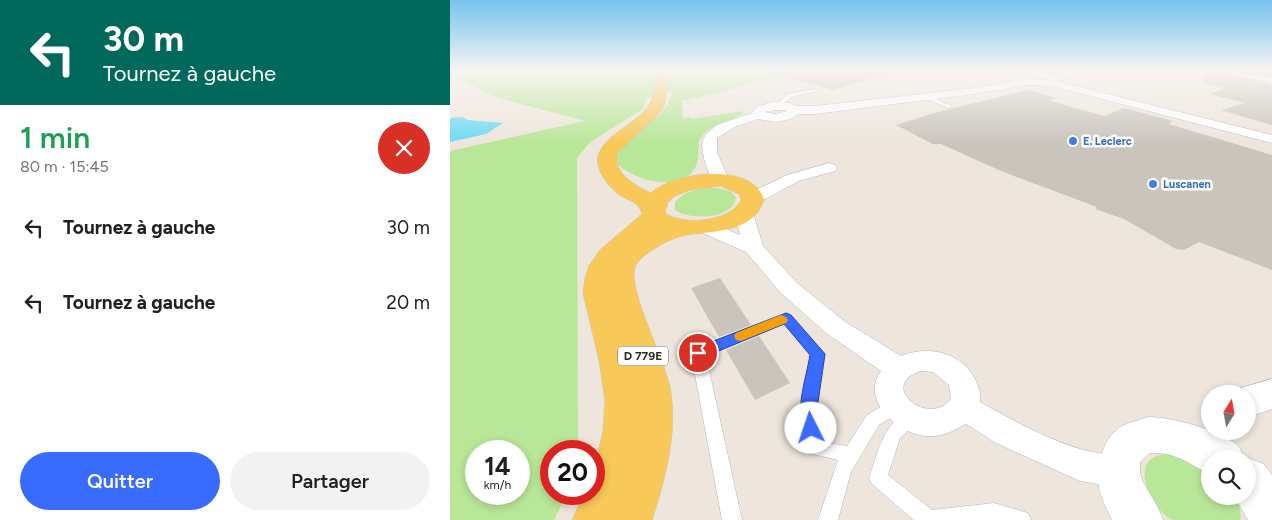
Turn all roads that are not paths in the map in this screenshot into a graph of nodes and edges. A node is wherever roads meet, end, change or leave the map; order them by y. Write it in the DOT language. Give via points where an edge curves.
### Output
graph roads {
  1 [pos="659,95"];
  2 [pos="788,95"];
  3 [pos="936,95"];
  4 [pos="1108,95"];
  5 [pos="927,97"];
  6 [pos="778,106"];
  7 [pos="950,106"];
  8 [pos="794,110"];
  9 [pos="760,115"];
  10 [pos="1272,139"];
  11 [pos="711,159"];
  12 [pos="829,168"];
  13 [pos="617,178"];
  14 [pos="681,186"];
  15 [pos="738,194"];
  16 [pos="674,220"];
  17 [pos="753,248"];
  18 [pos="898,368"];
  19 [pos="1272,394"];
  20 [pos="1256,399"];
  21 [pos="963,407"];
  22 [pos="903,412"];
  23 [pos="1217,446"];
  24 [pos="852,455"];
  25 [pos="1117,471"];
  26 [pos="1256,490"];
  27 [pos="596,520"];
  28 [pos="628,520"];
  29 [pos="732,520"];
  30 [pos="828,520"];
  31 [pos="930,520"];
  32 [pos="1022,520"];
  33 [pos="1139,520"];
  34 [pos="1272,520"];
  1 -- 13 [label="main road" via="656,107 650,114 609,151 606,159 608,168"];
  2 -- 6 [label="lane"];
  3 -- 5 [label="street"];
  4 -- 10 [label="street"];
  5 -- 7 [label="lane"];
  5 -- 8 [label="street"];
  6 -- 8 [label="street"];
  6 -- 9 [label="street" via="760,110"];
  8 -- 9 [label="street" via="782,118"];
  9 -- 11 [label="street" via="728,124 714,133 709,142"];
  11 -- 14 [label="street"];
  11 -- 15 [label="street"];
  12 -- 15 [label="street"];
  13 -- 14 [label="main road" via="638,185"];
  13 -- 16 [label="main road" via="624,188"];
  14 -- 15 [label="main road"];
  14 -- 16 [label="main road" via="656,201"];
  15 -- 16 [label="main road" via="720,224"];
  15 -- 17 [label="street"];
  16 -- 17 [label="street"];
  16 -- 27 [label="main road, D 779E" via="648,225 616,248 598,279 598,293 621,376 625,403 623,436 613,480"];
  16 -- 28 [label="main road, D 779E" via="666,232 640,246 624,262 619,275 619,288 652,392 653,427 643,479"];
  17 -- 18 [label="street" via="789,288 835,327"];
  18 -- 21 [label="street" via="922,361 949,368 957,374 966,390"];
  18 -- 22 [label="street" via="891,376 889,396"];
  19 -- 20 [label="street"];
  21 -- 22 [label="street" via="957,415 935,422 922,422"];
  21 -- 25 [label="street" via="1007,433 1080,465"];
  22 -- 24 [label="lane" via="873,420"];
  22 -- 31 [label="lane" via="878,478"];
  23 -- 25 [label="street" via="1164,435 1145,436 1130,443 1120,454"];
  24 -- 29 [label="lane" via="814,448 809,409 818,354 786,318 698,353"];
  24 -- 30 [label="lane" via="843,469"];
  25 -- 33 [label="street" via="1122,491"];
  26 -- 34 [label="street"];
  31 -- 32 [label="lane" via="994,512"];
}
